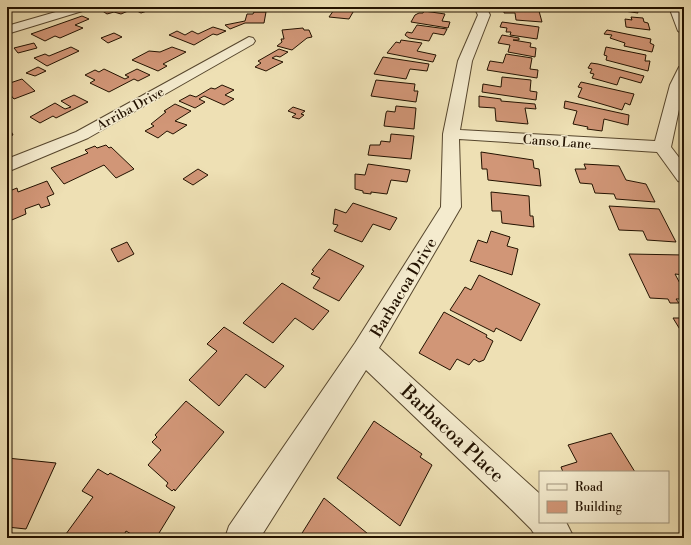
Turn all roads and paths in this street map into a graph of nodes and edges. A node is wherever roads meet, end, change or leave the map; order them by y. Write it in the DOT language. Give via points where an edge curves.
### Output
graph roads {
  1 [pos="85,7"];
  2 [pos="480,7"];
  3 [pos="675,7"];
  4 [pos="7,30"];
  5 [pos="684,31"];
  6 [pos="248,41"];
  7 [pos="684,70"];
  8 [pos="451,134"];
  9 [pos="662,147"];
  10 [pos="7,166"];
  11 [pos="684,176"];
  12 [pos="364,351"];
  13 [pos="539,516"];
  14 [pos="545,523"];
  15 [pos="241,538"];
  16 [pos="558,538"];
  1 -- 4 [label="street"];
  2 -- 8 [label="street, Barbacoa Drive" via="484,15 465,61"];
  3 -- 5 [label="street"];
  6 -- 10 [label="street, Arriba Drive" via="82,135"];
  7 -- 9 [label="street" via="677,85"];
  8 -- 9 [label="street, Canso Lane"];
  8 -- 12 [label="street, Barbacoa Drive" via="451,207"];
  9 -- 11 [label="street"];
  12 -- 13 [label="street, Barbacoa Place"];
  12 -- 15 [label="street, Barbacoa Drive"];
  14 -- 16 [label="street"];
}
